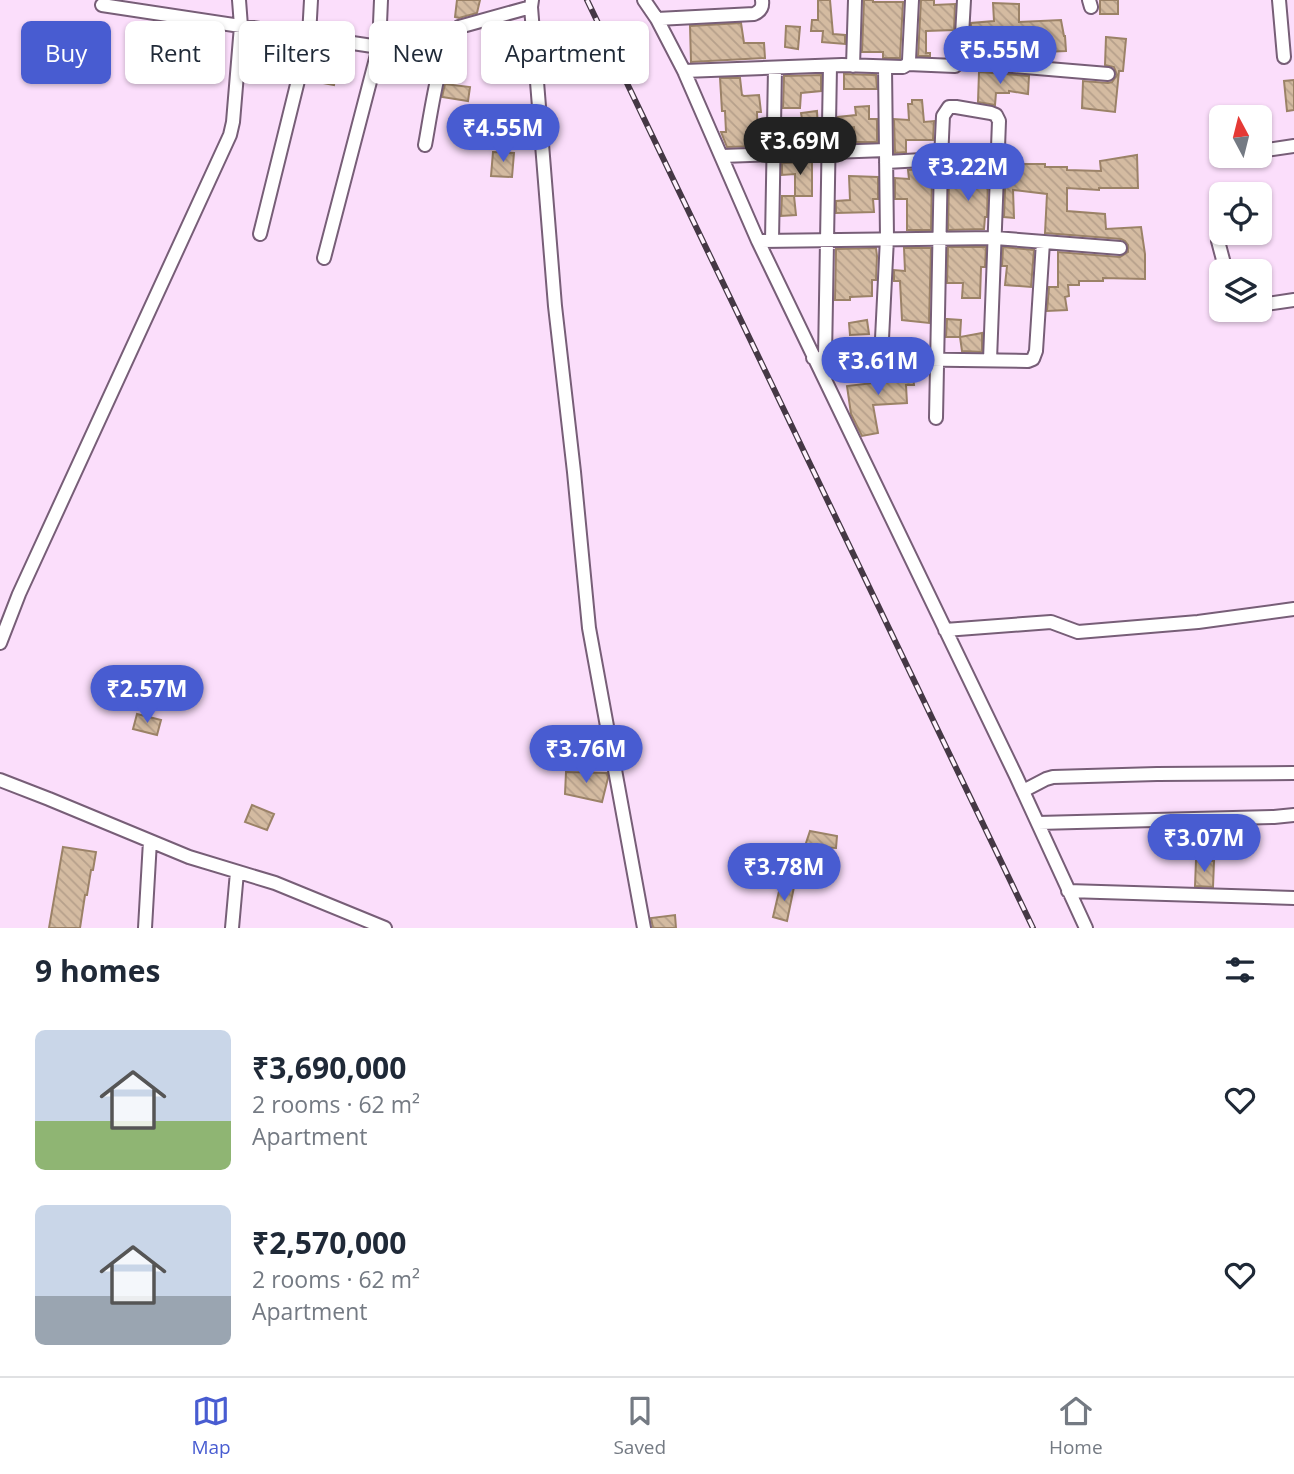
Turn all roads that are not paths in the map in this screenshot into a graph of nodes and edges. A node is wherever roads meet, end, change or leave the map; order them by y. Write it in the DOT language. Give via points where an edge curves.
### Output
graph roads {
  1 [pos="239,0"];
  2 [pos="311,0"];
  3 [pos="381,0"];
  4 [pos="644,0"];
  5 [pos="762,0"];
  6 [pos="855,0"];
  7 [pos="912,0"];
  8 [pos="964,0"];
  9 [pos="1279,0"];
  10 [pos="532,3"];
  11 [pos="102,5"];
  12 [pos="657,19"];
  13 [pos="241,21"];
  14 [pos="310,21"];
  15 [pos="380,21"];
  16 [pos="467,24"];
  17 [pos="239,26"];
  18 [pos="239,50"];
  19 [pos="1284,57"];
  20 [pos="962,59"];
  21 [pos="908,64"];
  22 [pos="830,66"];
  23 [pos="853,66"];
  24 [pos="885,67"];
  25 [pos="775,68"];
  26 [pos="684,71"];
  27 [pos="1108,74"];
  28 [pos="297,84"];
  29 [pos="369,84"];
  30 [pos="438,84"];
  31 [pos="425,145"];
  32 [pos="1294,146"];
  33 [pos="1272,149"];
  34 [pos="828,152"];
  35 [pos="774,154"];
  36 [pos="722,156"];
  37 [pos="886,156"];
  38 [pos="941,159"];
  39 [pos="260,234"];
  40 [pos="939,238"];
  41 [pos="995,238"];
  42 [pos="887,239"];
  43 [pos="772,240"];
  44 [pos="827,240"];
  45 [pos="758,241"];
  46 [pos="1043,242"];
  47 [pos="1120,248"];
  48 [pos="324,258"];
  49 [pos="1294,300"];
  50 [pos="1272,303"];
  51 [pos="819,358"];
  52 [pos="881,359"];
  53 [pos="937,359"];
  54 [pos="990,360"];
  55 [pos="936,418"];
  56 [pos="1294,609"];
  57 [pos="945,630"];
  58 [pos="0,643"];
  59 [pos="1294,773"];
  60 [pos="0,780"];
  61 [pos="1023,791"];
  62 [pos="1294,815"];
  63 [pos="1038,823"];
  64 [pos="150,841"];
  65 [pos="237,872"];
  66 [pos="1068,891"];
  67 [pos="1294,898"];
  68 [pos="145,928"];
  69 [pos="232,928"];
  70 [pos="385,928"];
  71 [pos="644,928"];
  72 [pos="1086,928"];
  1 -- 13 [label="street"];
  2 -- 14 [label="street"];
  3 -- 15 [label="street"];
  4 -- 12 [label="street"];
  5 -- 12 [label="street" via="760,12 754,14"];
  6 -- 23 [label="street"];
  7 -- 21 [label="street"];
  8 -- 20 [label="street"];
  9 -- 19 [label="street"];
  10 -- 16 [label="street"];
  10 -- 71 [label="street" via="555,306 589,628"];
  11 -- 17 [label="street"];
  12 -- 26 [label="street"];
  18 -- 58 [label="street" via="230,135"];
  20 -- 21 [label="street" via="955,65"];
  20 -- 27 [label="street"];
  21 -- 24 [label="street"];
  22 -- 23 [label="street"];
  22 -- 25 [label="street"];
  22 -- 34 [label="street"];
  23 -- 24 [label="street"];
  24 -- 37 [label="street"];
  25 -- 26 [label="street"];
  25 -- 35 [label="street"];
  26 -- 36 [label="street"];
  28 -- 39 [label="street"];
  29 -- 48 [label="street"];
  30 -- 31 [label="street"];
  32 -- 33 [label="street"];
  34 -- 35 [label="street"];
  34 -- 37 [label="street"];
  34 -- 44 [label="street"];
  35 -- 36 [label="street"];
  35 -- 43 [label="street"];
  36 -- 45 [label="street"];
  37 -- 38 [label="street"];
  37 -- 42 [label="street"];
  38 -- 40 [label="street"];
  38 -- 41 [label="street" via="943,117 949,107 996,115 1000,130"];
  40 -- 41 [label="street"];
  40 -- 42 [label="street"];
  40 -- 53 [label="street"];
  41 -- 46 [label="street"];
  41 -- 54 [label="street"];
  42 -- 44 [label="street"];
  42 -- 52 [label="street"];
  43 -- 44 [label="street"];
  43 -- 45 [label="street"];
  44 -- 51 [label="street"];
  45 -- 51 [label="street"];
  46 -- 47 [label="street"];
  46 -- 54 [label="street" via="1035,355 1028,361"];
  49 -- 50 [label="street"];
  51 -- 52 [label="street"];
  51 -- 57 [label="street"];
  52 -- 53 [label="street"];
  53 -- 54 [label="street"];
  53 -- 55 [label="street"];
  56 -- 57 [label="street" via="1077,632 1051,622"];
  57 -- 61 [label="street"];
  59 -- 61 [label="street" via="1053,777"];
  60 -- 64 [label="street"];
  61 -- 63 [label="street"];
  62 -- 63 [label="street"];
  63 -- 66 [label="street"];
  64 -- 65 [label="street"];
  64 -- 68 [label="street"];
  65 -- 69 [label="street"];
  65 -- 70 [label="street"];
  66 -- 67 [label="street"];
  66 -- 72 [label="street"];
}
